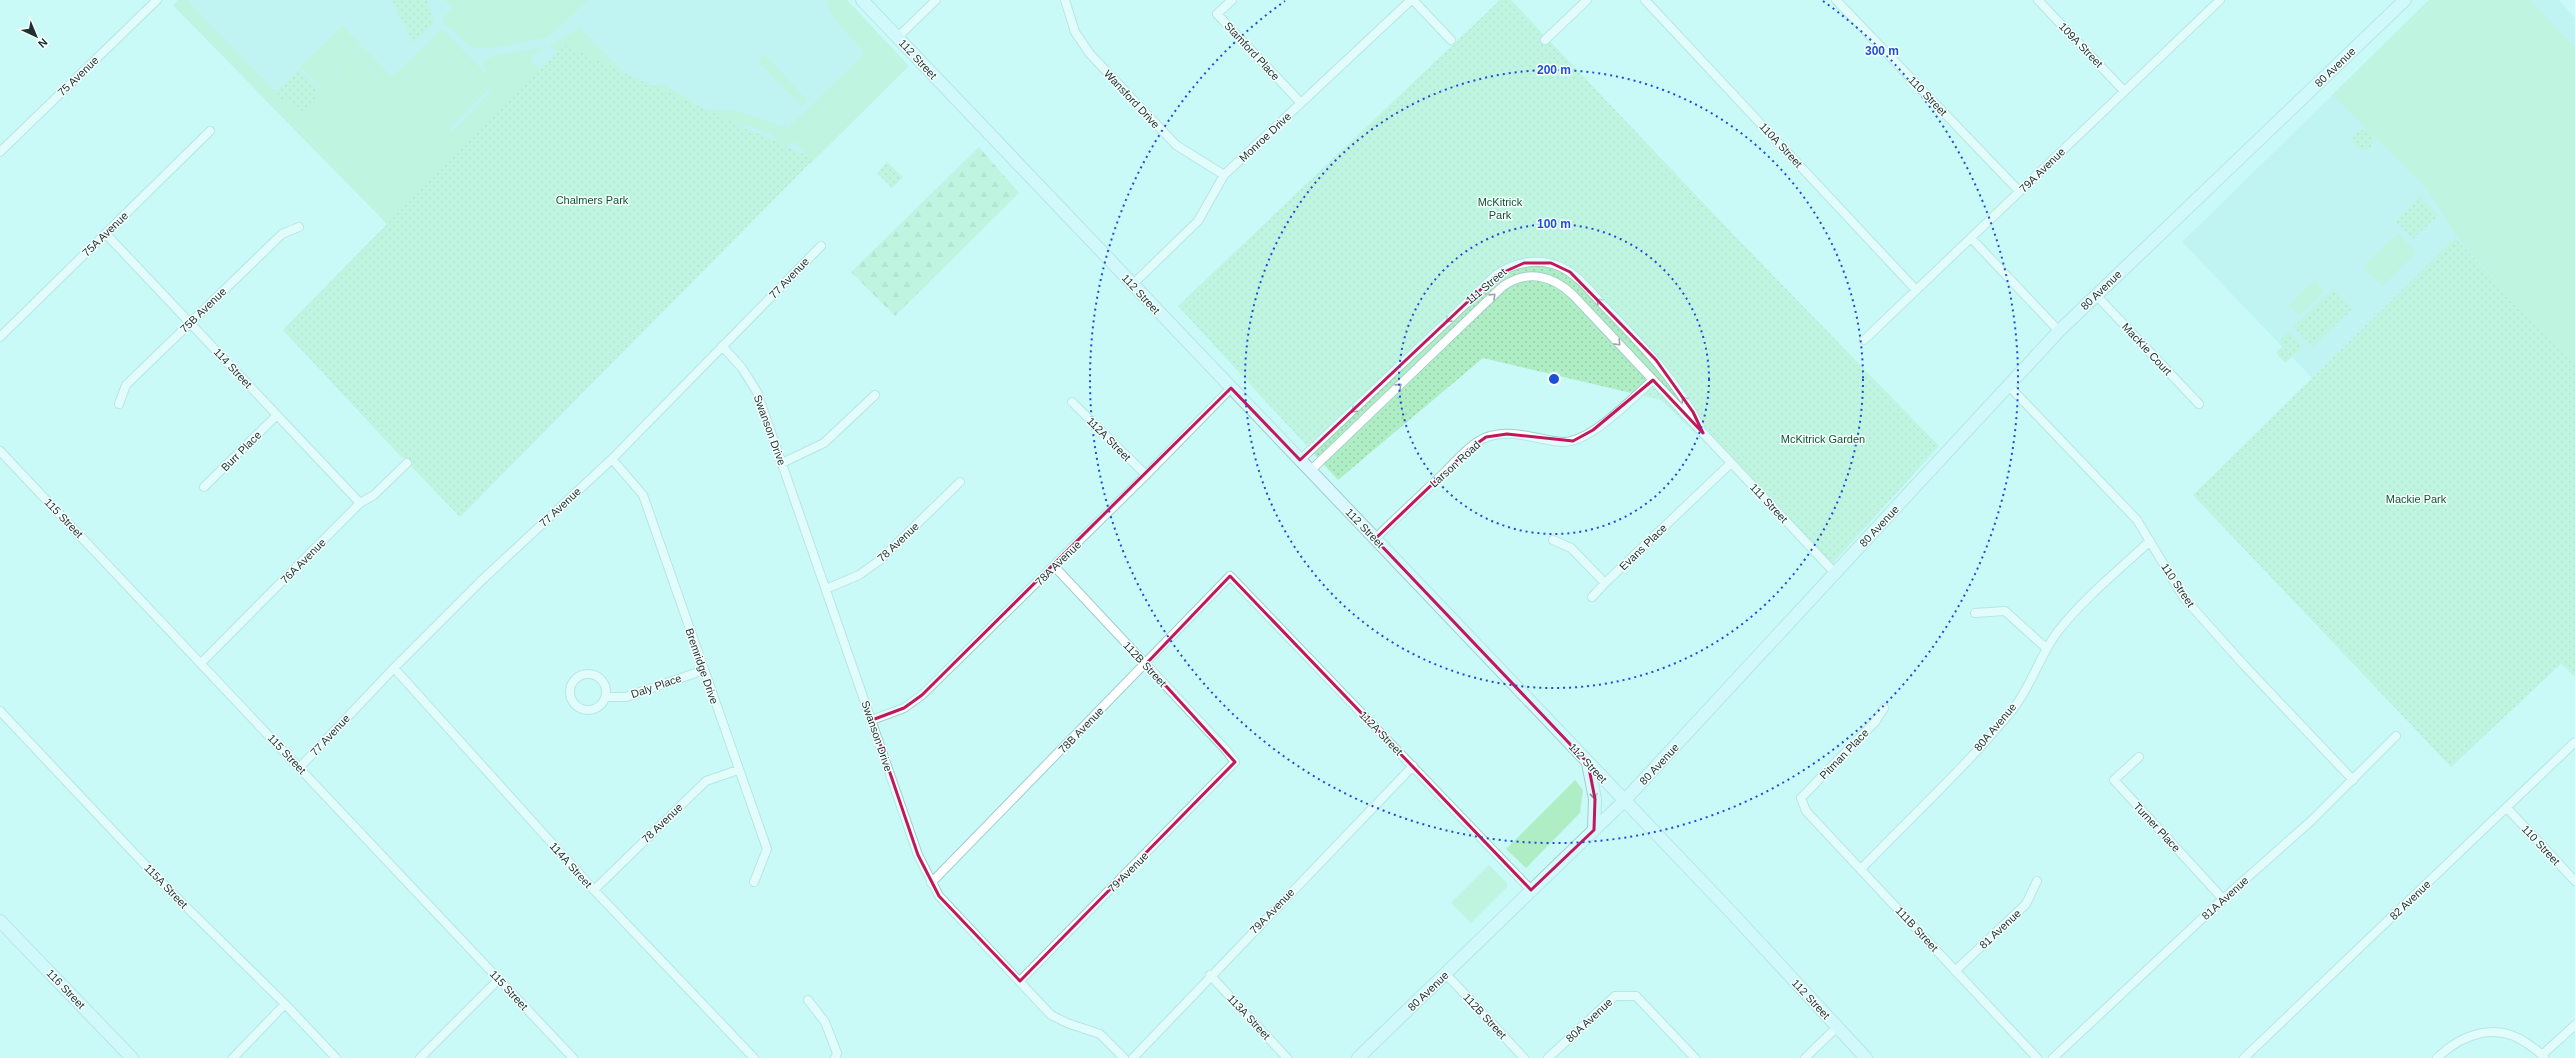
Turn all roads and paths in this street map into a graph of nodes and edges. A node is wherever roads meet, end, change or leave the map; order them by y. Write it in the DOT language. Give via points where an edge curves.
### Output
graph roads {
  1 [pos="157,0"];
  2 [pos="862,0"];
  3 [pos="936,0"];
  4 [pos="1065,0"];
  5 [pos="1232,0"];
  6 [pos="1412,0"];
  7 [pos="1587,0"];
  8 [pos="1645,0"];
  9 [pos="1836,0"];
  10 [pos="2038,0"];
  11 [pos="2220,0"];
  12 [pos="2405,0"];
  13 [pos="898,37"];
  14 [pos="1451,40"];
  15 [pos="1545,40"];
  16 [pos="2124,91"];
  17 [pos="1301,103"];
  18 [pos="210,132"];
  19 [pos="0,152"];
  20 [pos="1224,175"];
  21 [pos="2019,191"];
  22 [pos="299,226"];
  23 [pos="106,234"];
  24 [pos="1971,238"];
  25 [pos="820,246"];
  26 [pos="1132,285"];
  27 [pos="1916,290"];
  28 [pos="2096,295"];
  29 [pos="190,323"];
  30 [pos="2059,332"];
  31 [pos="0,337"];
  32 [pos="1864,340"];
  33 [pos="722,346"];
  34 [pos="1653,380"];
  35 [pos="2009,386"];
  36 [pos="1231,388"];
  37 [pos="875,395"];
  38 [pos="1072,402"];
  39 [pos="119,404"];
  40 [pos="2199,404"];
  41 [pos="277,415"];
  42 [pos="1703,433"];
  43 [pos="0,451"];
  44 [pos="612,458"];
  45 [pos="1300,460"];
  46 [pos="407,463"];
  47 [pos="782,463"];
  48 [pos="1731,463"];
  49 [pos="1310,471"];
  50 [pos="1146,475"];
  51 [pos="960,482"];
  52 [pos="204,487"];
  53 [pos="360,503"];
  54 [pos="1375,539"];
  55 [pos="1553,540"];
  56 [pos="2150,541"];
  57 [pos="1054,566"];
  58 [pos="1835,573"];
  59 [pos="1230,576"];
  60 [pos="1605,583"];
  61 [pos="826,588"];
  62 [pos="1592,597"];
  63 [pos="1975,613"];
  64 [pos="2046,648"];
  65 [pos="201,663"];
  66 [pos="1146,664"];
  67 [pos="394,668"];
  68 [pos="704,670"];
  69 [pos="607,697"];
  70 [pos="1884,708"];
  71 [pos="0,711"];
  72 [pos="872,720"];
  73 [pos="2396,736"];
  74 [pos="2575,742"];
  75 [pos="2139,757"];
  76 [pos="1235,762"];
  77 [pos="1588,763"];
  78 [pos="1413,766"];
  79 [pos="300,767"];
  80 [pos="738,770"];
  81 [pos="2353,780"];
  82 [pos="1801,798"];
  83 [pos="1624,801"];
  84 [pos="2507,808"];
  85 [pos="1594,830"];
  86 [pos="1861,869"];
  87 [pos="2037,881"];
  88 [pos="2575,881"];
  89 [pos="754,882"];
  90 [pos="931,883"];
  91 [pos="594,890"];
  92 [pos="1531,890"];
  93 [pos="2223,899"];
  94 [pos="0,921"];
  95 [pos="1955,971"];
  96 [pos="1446,974"];
  97 [pos="1210,975"];
  98 [pos="499,979"];
  99 [pos="1020,981"];
  100 [pos="808,1000"];
  101 [pos="285,1004"];
  102 [pos="2575,1025"];
  103 [pos="1837,1027"];
  104 [pos="2543,1057"];
  105 [pos="132,1058"];
  106 [pos="233,1058"];
  107 [pos="336,1058"];
  108 [pos="420,1058"];
  109 [pos="573,1058"];
  110 [pos="754,1058"];
  111 [pos="836,1058"];
  112 [pos="1124,1058"];
  113 [pos="1133,1058"];
  114 [pos="1288,1058"];
  115 [pos="1358,1058"];
  116 [pos="1524,1058"];
  117 [pos="1548,1058"];
  118 [pos="1695,1058"];
  119 [pos="1805,1058"];
  120 [pos="1866,1058"];
  121 [pos="2037,1058"];
  122 [pos="2053,1058"];
  123 [pos="2244,1058"];
  124 [pos="2437,1058"];
  1 -- 19 [label="street, 75 Avenue"];
  2 -- 13 [label="street, 112 Street"];
  3 -- 13 [label="street"];
  4 -- 20 [label="street, Wansford Drive" via="1075,32 1090,54 1176,145"];
  5 -- 17 [label="street, Stamford Place" via="1217,14"];
  6 -- 14 [label="street"];
  6 -- 17 [label="street, Monroe Drive"];
  7 -- 15 [label="street"];
  8 -- 27 [label="street, 110A Street"];
  9 -- 21 [label="street, 110 Street"];
  10 -- 16 [label="street, 109A Street"];
  11 -- 16 [label="street, 79A Avenue"];
  12 -- 28 [label="street, 80 Avenue"];
  13 -- 26 [label="street, 112 Street"];
  16 -- 21 [label="street, 79A Avenue"];
  17 -- 20 [label="street, Monroe Drive"];
  18 -- 23 [label="street, 75A Avenue"];
  20 -- 26 [label="street, Monroe Drive" via="1198,221"];
  21 -- 24 [label="street, 79A Avenue"];
  22 -- 29 [label="street, 75B Avenue" via="282,234"];
  23 -- 29 [label="street, 114 Street"];
  23 -- 31 [label="street, 75A Avenue"];
  24 -- 27 [label="street, 79A Avenue"];
  24 -- 30 [label="street"];
  25 -- 33 [label="street, 77 Avenue"];
  26 -- 36 [label="street, 112 Street"];
  27 -- 32 [label="street, 79A Avenue"];
  28 -- 30 [label="street, 80 Avenue"];
  28 -- 40 [label="street, MacKie Court"];
  29 -- 39 [label="street, 75B Avenue" via="126,385"];
  29 -- 41 [label="street, 114 Street"];
  30 -- 35 [label="street, 80 Avenue"];
  33 -- 44 [label="street, 77 Avenue"];
  33 -- 47 [label="street, Swanson Drive" via="742,368 757,392"];
  34 -- 42 [label="street, 111 Street"];
  49 -- 34 [label="street, 111 Street, one-way" via="1502,287 1522,277 1544,276 1565,288"];
  34 -- 54 [label="street, Larson Road" via="1593,430 1573,441 1562,442 1530,435 1507,434 1486,437 1468,450"];
  35 -- 56 [label="street, 110 Street" via="2137,520"];
  35 -- 58 [label="street, 80 Avenue"];
  36 -- 45 [label="street, 112 Street"];
  36 -- 50 [label="street, 78A Avenue"];
  37 -- 47 [label="street" via="824,443"];
  38 -- 50 [label="street, 112A Street"];
  41 -- 52 [label="street, Burr Place"];
  41 -- 53 [label="street, 114 Street"];
  42 -- 45 [label="street, 111 Street, one-way" via="1693,412 1656,360 1578,278 1551,263 1524,263 1505,269 1495,276"];
  42 -- 48 [label="street, 111 Street"];
  43 -- 65 [label="street, 115 Street"];
  44 -- 67 [label="street, 77 Avenue"];
  44 -- 68 [label="street, Bremridge Drive" via="643,496"];
  45 -- 49 [label="street, 112 Street"];
  46 -- 53 [label="street, 76A Avenue" via="374,495"];
  47 -- 61 [label="street, Swanson Drive"];
  48 -- 58 [label="street, 111 Street"];
  48 -- 60 [label="street, Evans Place"];
  49 -- 54 [label="street, 112 Street"];
  50 -- 57 [label="street, 78A Avenue"];
  51 -- 61 [label="street, 78 Avenue" via="880,560 859,575"];
  53 -- 65 [label="street, 76A Avenue"];
  54 -- 77 [label="street, 112 Street"];
  55 -- 60 [label="street" via="1571,548"];
  56 -- 64 [label="street, 80A Avenue" via="2081,605"];
  56 -- 81 [label="street, 110 Street" via="2184,598"];
  57 -- 66 [label="street, 112B Street"];
  57 -- 72 [label="street, 78A Avenue" via="922,695 904,708"];
  58 -- 83 [label="street, 80 Avenue"];
  59 -- 66 [label="street, 78B Avenue"];
  59 -- 78 [label="street, 112A Street"];
  60 -- 62 [label="street, Evans Place"];
  61 -- 72 [label="street, Swanson Drive"];
  63 -- 64 [label="street" via="2005,611"];
  64 -- 86 [label="street, 80A Avenue" via="2010,713"];
  65 -- 79 [label="street, 115 Street"];
  66 -- 76 [label="street, 112B Street"];
  66 -- 90 [label="street, 78B Avenue"];
  67 -- 79 [label="street, 77 Avenue"];
  67 -- 91 [label="street, 114A Street"];
  68 -- 69 [label="street, Daly Place" via="626,697"];
  68 -- 80 [label="street, Bremridge Drive"];
  69 -- 69 [label="street" via="606,684 595,674 580,674 570,685 569,696 575,706 585,711 600,707"];
  70 -- 82 [label="street, Pitman Place" via="1875,722"];
  71 -- 101 [label="street, 115A Street" via="166,887"];
  72 -- 90 [label="street, Swanson Drive" via="918,855"];
  73 -- 81 [label="street, 81A Avenue"];
  74 -- 84 [label="street, 82 Avenue"];
  75 -- 93 [label="street, Turner Place" via="2114,780"];
  76 -- 99 [label="street, 79 Avenue"];
  77 -- 83 [label="street, 112 Street"];
  77 -- 85 [label="street, one-way" via="1595,798"];
  78 -- 92 [label="street, 112A Street"];
  78 -- 97 [label="street, 79A Avenue"];
  79 -- 98 [label="street, 115 Street"];
  80 -- 89 [label="street, Bremridge Drive" via="766,849"];
  80 -- 91 [label="street, 78 Avenue" via="706,781"];
  81 -- 93 [label="street, 81A Avenue"];
  82 -- 86 [label="street, 111B Street" via="1806,811"];
  83 -- 85 [label="street, 80 Avenue"];
  83 -- 103 [label="street, 112 Street"];
  84 -- 88 [label="street, 110 Street"];
  84 -- 123 [label="street, 82 Avenue"];
  85 -- 92 [label="street, 80 Avenue"];
  86 -- 95 [label="street, 111B Street"];
  87 -- 95 [label="street, 81 Avenue" via="2026,904"];
  90 -- 99 [label="street, Swanson Drive" via="939,896"];
  91 -- 110 [label="street, 114A Street"];
  92 -- 96 [label="street, 80 Avenue"];
  93 -- 122 [label="street, 81A Avenue"];
  94 -- 105 [label="street, 116 Street"];
  95 -- 121 [label="street, 111B Street"];
  96 -- 115 [label="street, 80 Avenue"];
  96 -- 116 [label="street, 112B Street"];
  97 -- 113 [label="street, 79A Avenue"];
  97 -- 114 [label="street, 113A Street"];
  98 -- 108 [label="street"];
  98 -- 109 [label="street, 115 Street"];
  99 -- 112 [label="street, Swanson Drive" via="1051,1015 1100,1034"];
  100 -- 111 [label="street" via="825,1022 837,1053"];
  101 -- 106 [label="street"];
  101 -- 107 [label="street, 115A Street"];
  102 -- 104 [label="street"];
  103 -- 119 [label="street"];
  103 -- 120 [label="street, 112 Street"];
  104 -- 124 [label="street" via="2516,1036 2484,1031 2452,1044"];
  117 -- 118 [label="street, 80A Avenue" via="1615,996 1636,996"];
}
